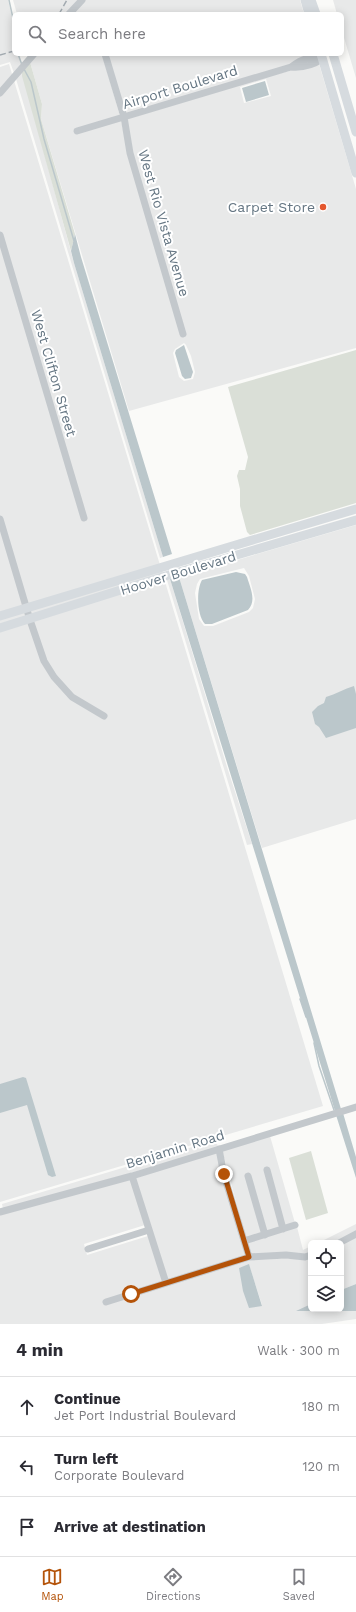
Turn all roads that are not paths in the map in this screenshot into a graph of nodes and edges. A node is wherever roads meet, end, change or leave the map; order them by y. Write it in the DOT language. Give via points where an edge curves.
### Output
graph roads {
  1 [pos="82,0"];
  2 [pos="305,0"];
  3 [pos="311,0"];
  4 [pos="318,0"];
  5 [pos="71,12"];
  6 [pos="308,12"];
  7 [pos="315,12"];
  8 [pos="321,12"];
  9 [pos="32,56"];
  10 [pos="106,56"];
  11 [pos="323,56"];
  12 [pos="334,58"];
  13 [pos="0,93"];
  14 [pos="124,117"];
  15 [pos="77,131"];
  16 [pos="356,132"];
  17 [pos="356,173"];
  18 [pos="0,234"];
  19 [pos="183,334"];
  20 [pos="356,509"];
  21 [pos="84,518"];
  22 [pos="0,519"];
  23 [pos="356,520"];
  24 [pos="27,608"];
  25 [pos="0,616"];
  26 [pos="30,620"];
  27 [pos="0,628"];
  28 [pos="104,716"];
  29 [pos="356,1107"];
  30 [pos="219,1149"];
  31 [pos="267,1170"];
  32 [pos="132,1176"];
  33 [pos="248,1176"];
  34 [pos="0,1210"];
  35 [pos="295,1226"];
  36 [pos="284,1229"];
  37 [pos="149,1230"];
  38 [pos="265,1234"];
  39 [pos="356,1234"];
  40 [pos="244,1241"];
  41 [pos="344,1241"];
  42 [pos="88,1249"];
  43 [pos="308,1256"];
  44 [pos="249,1257"];
  45 [pos="166,1283"];
  46 [pos="106,1302"];
  1 -- 5 [label="street"];
  2 -- 6 [label="main road"];
  3 -- 7 [label="main road"];
  4 -- 8 [label="main road"];
  9 -- 13 [label="street"];
  10 -- 14 [label="street, West Rio Vista Avenue"];
  11 -- 12 [label="main road"];
  11 -- 14 [label="street, Airport Boulevard" via="314,64 300,68 291,67"];
  11 -- 17 [label="main road"];
  12 -- 16 [label="main road"];
  14 -- 15 [label="street, Airport Boulevard"];
  14 -- 19 [label="street, West Rio Vista Avenue" via="130,154"];
  18 -- 21 [label="street, West Clifton Street"];
  20 -- 24 [label="main road, Hoover Boulevard"];
  22 -- 24 [label="street"];
  23 -- 26 [label="main road, Hoover Boulevard" via="162,577"];
  24 -- 25 [label="main road, Hoover Boulevard"];
  24 -- 26 [label="street"];
  26 -- 27 [label="main road, Hoover Boulevard"];
  26 -- 28 [label="street" via="44,661 54,677 72,697"];
  29 -- 30 [label="street, Benjamin Road"];
  30 -- 32 [label="street, Benjamin Road"];
  30 -- 40 [label="street"];
  31 -- 36 [label="street"];
  32 -- 34 [label="street, Benjamin Road"];
  32 -- 37 [label="street"];
  33 -- 38 [label="street"];
  35 -- 36 [label="street"];
  36 -- 38 [label="street"];
  37 -- 42 [label="street"];
  37 -- 45 [label="street"];
  38 -- 40 [label="street"];
  39 -- 41 [label="street"];
  40 -- 44 [label="street"];
  43 -- 44 [label="street"];
  44 -- 45 [label="street"];
  45 -- 46 [label="street"];
}
